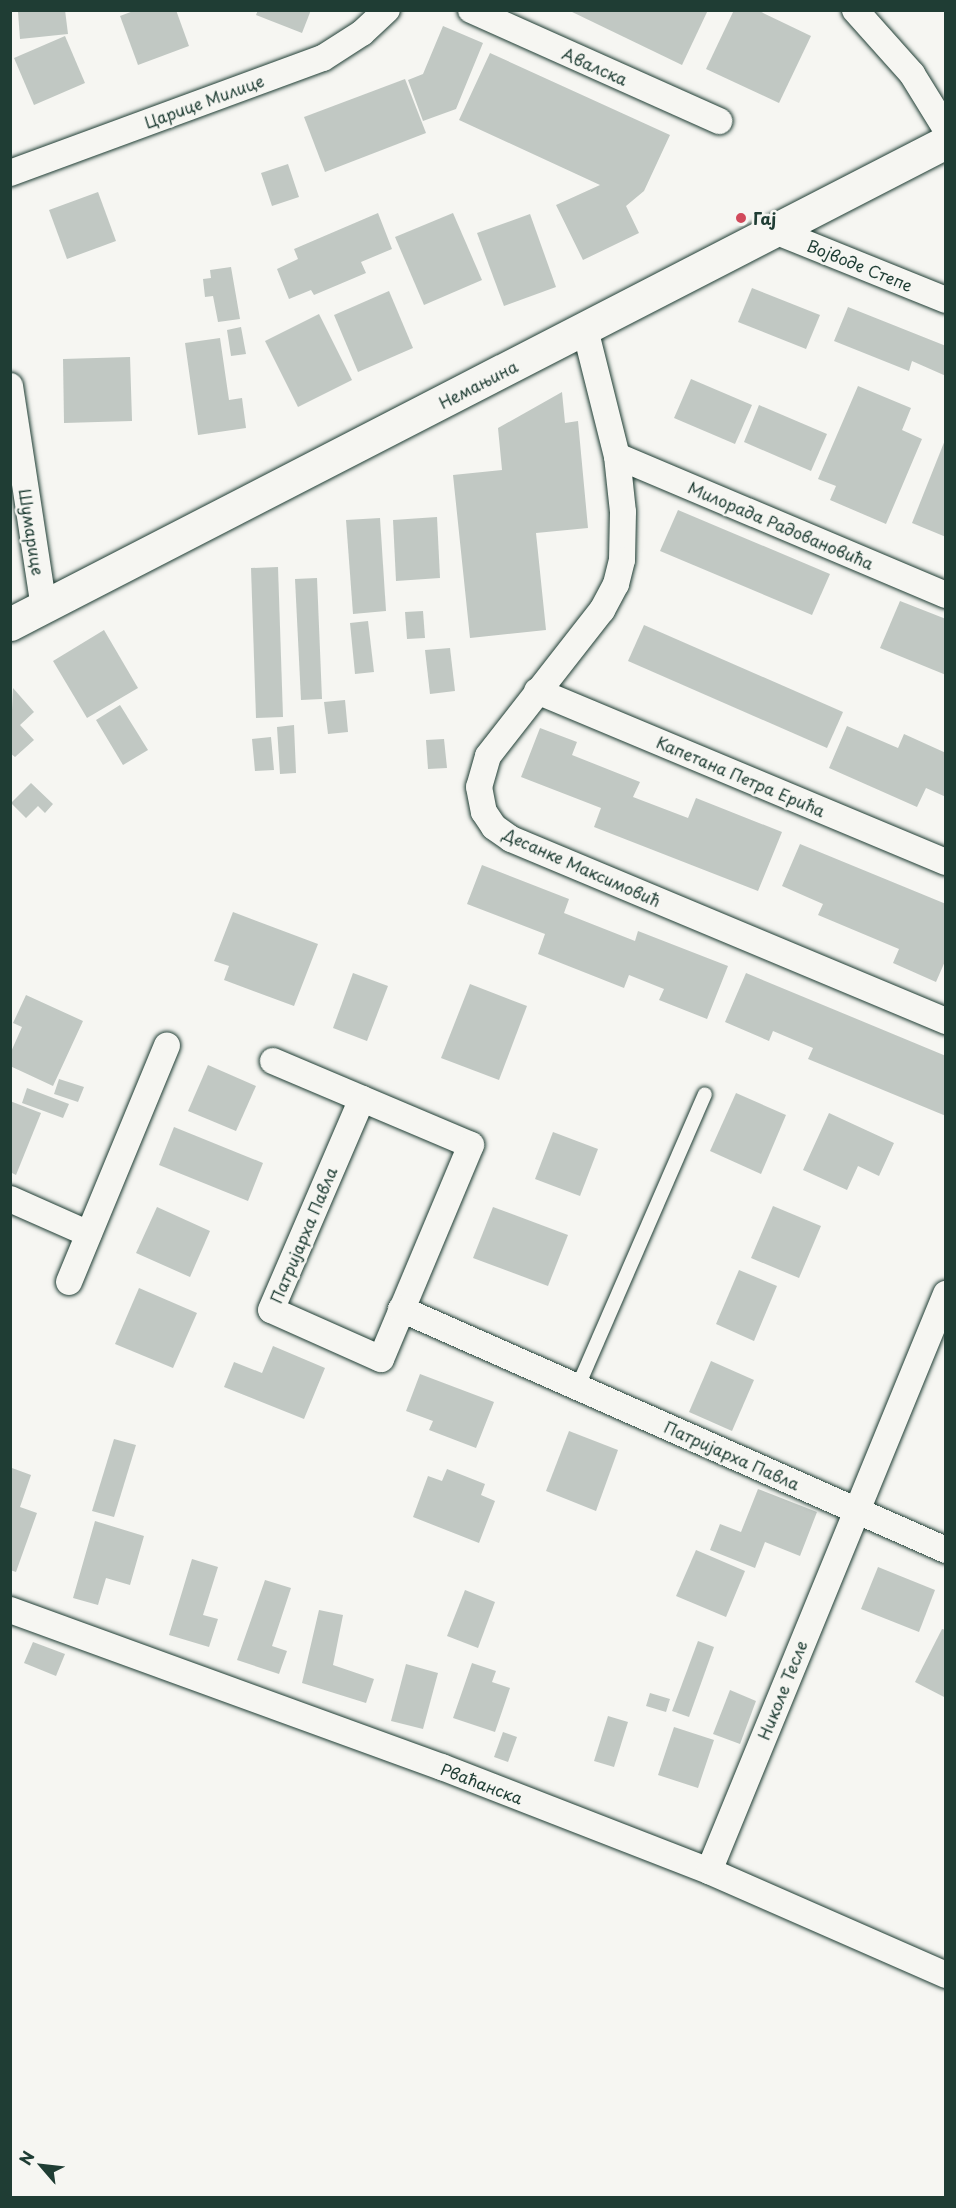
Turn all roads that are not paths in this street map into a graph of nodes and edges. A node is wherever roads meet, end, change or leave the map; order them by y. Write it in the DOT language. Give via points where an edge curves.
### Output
graph roads {
  1 [pos="387,10"];
  2 [pos="471,10"];
  3 [pos="855,10"];
  4 [pos="719,121"];
  5 [pos="945,129"];
  6 [pos="945,142"];
  7 [pos="10,173"];
  8 [pos="775,231"];
  9 [pos="945,300"];
  10 [pos="585,329"];
  11 [pos="10,386"];
  12 [pos="617,456"];
  13 [pos="945,595"];
  14 [pos="44,607"];
  15 [pos="10,624"];
  16 [pos="537,691"];
  17 [pos="945,862"];
  18 [pos="945,1021"];
  19 [pos="167,1045"];
  20 [pos="273,1060"];
  21 [pos="705,1094"];
  22 [pos="362,1099"];
  23 [pos="10,1199"];
  24 [pos="89,1234"];
  25 [pos="69,1282"];
  26 [pos="945,1294"];
  27 [pos="401,1309"];
  28 [pos="578,1386"];
  29 [pos="854,1509"];
  30 [pos="945,1550"];
  31 [pos="10,1610"];
  32 [pos="709,1871"];
  33 [pos="945,1975"];
  1 -- 7 [label="street, Царице Милице" via="362,33 323,58"];
  2 -- 4 [label="street, Авалска"];
  3 -- 5 [label="street" via="912,74"];
  6 -- 8 [label="street, Немањина"];
  8 -- 9 [label="street, Војводе Степе"];
  8 -- 10 [label="street, Немањина"];
  10 -- 12 [label="street, Десанке Максимовић"];
  10 -- 14 [label="street, Немањина"];
  11 -- 14 [label="street, Шумарице"];
  12 -- 13 [label="street, Милорада Радовановића"];
  12 -- 16 [label="street, Десанке Максимовић" via="623,512 622,560 616,584 602,610"];
  14 -- 15 [label="street, Немањина"];
  16 -- 17 [label="street, Капетана Петра Ерића"];
  16 -- 18 [label="street, Десанке Максимовић" via="504,731 482,774 479,787 484,812 494,827 511,839"];
  19 -- 24 [label="street"];
  20 -- 22 [label="street, Патријарха Павла"];
  21 -- 28 [label="lane"];
  22 -- 27 [label="street, Патријарха Павла" via="471,1145"];
  22 -- 27 [label="street, Патријарха Павла" via="271,1310 381,1359"];
  23 -- 24 [label="street"];
  24 -- 25 [label="street"];
  26 -- 29 [label="street, Николе Тесле"];
  27 -- 28 [label="street, Патријарха Павла"];
  28 -- 29 [label="street, Патријарха Павла"];
  29 -- 30 [label="street"];
  29 -- 32 [label="street, Николе Тесле"];
  31 -- 32 [label="street, Рваћанска" via="442,1767"];
  32 -- 33 [label="street, Рваћанска"];
}
